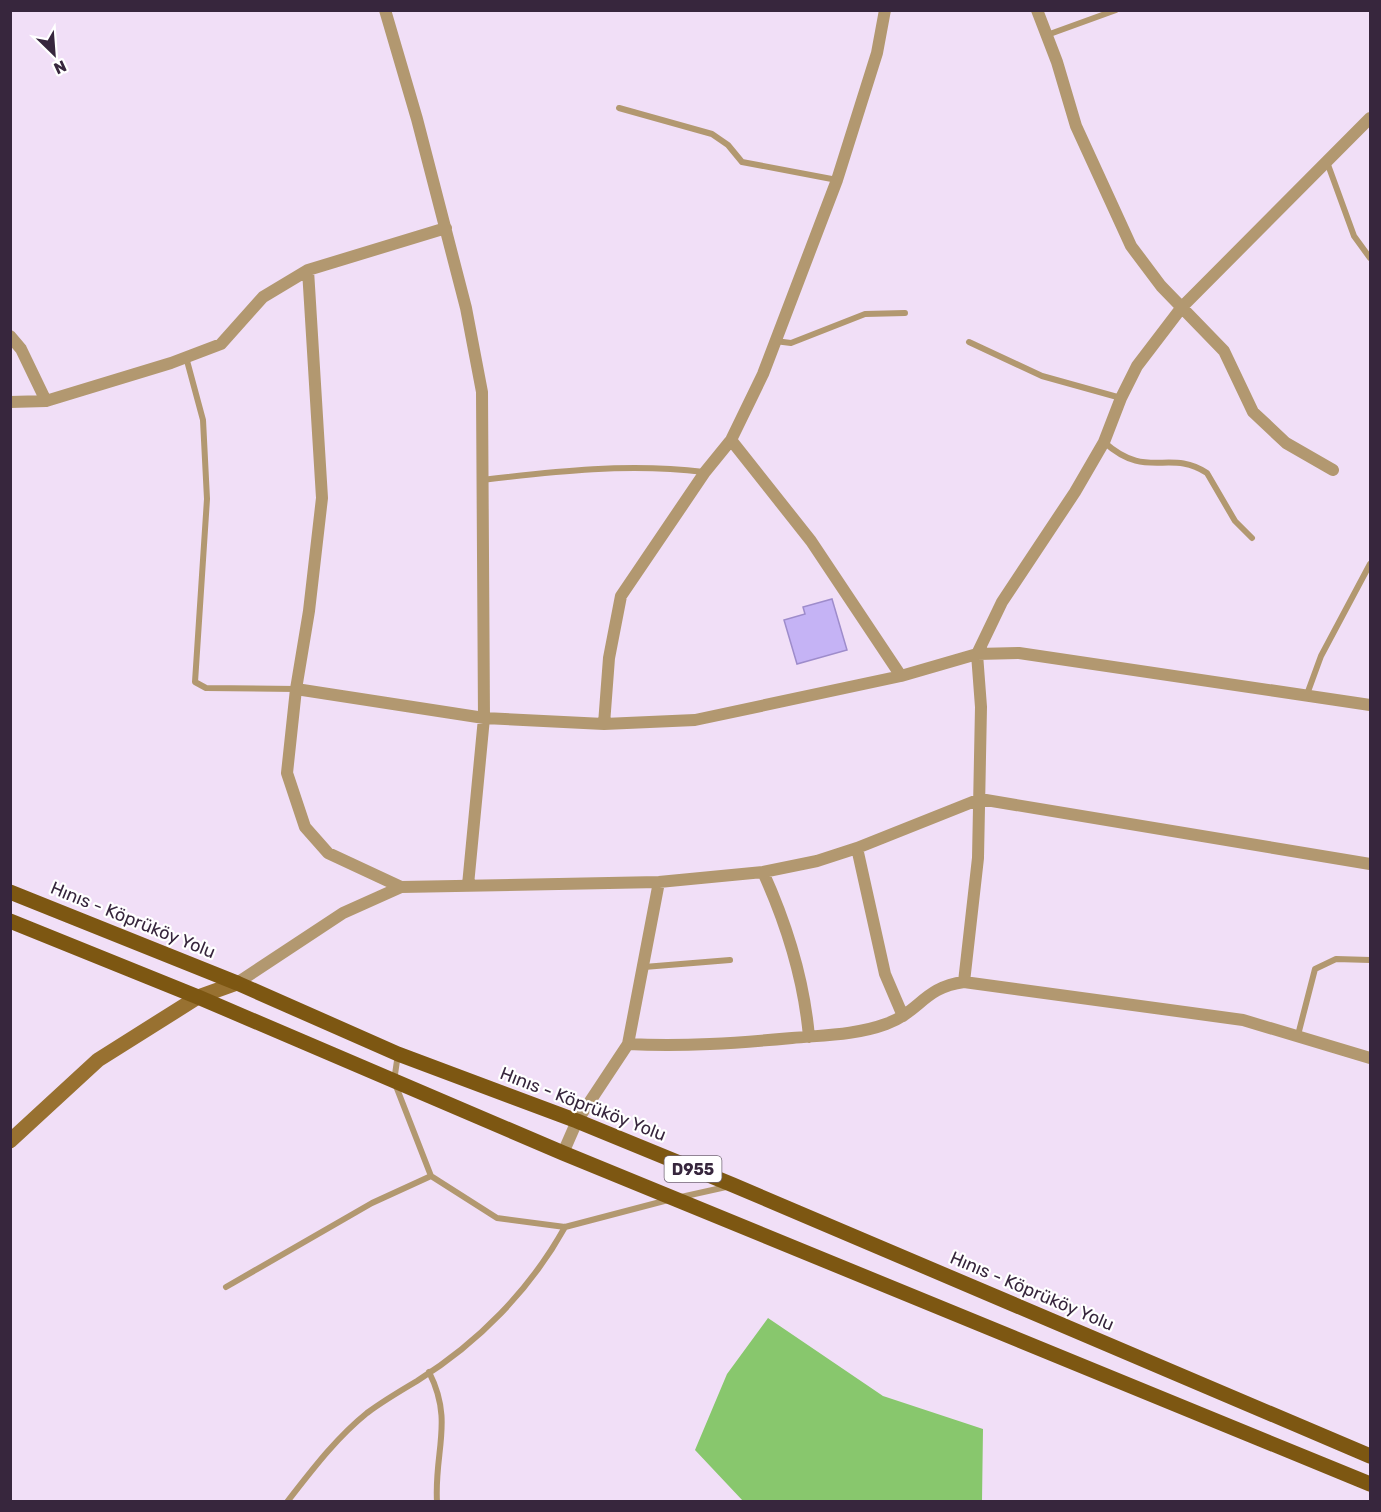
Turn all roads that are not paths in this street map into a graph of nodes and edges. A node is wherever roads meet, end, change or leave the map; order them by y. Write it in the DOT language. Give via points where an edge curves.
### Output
graph roads {
  1 [pos="385,10"];
  2 [pos="885,10"];
  3 [pos="1036,10"];
  4 [pos="1116,10"];
  5 [pos="1047,35"];
  6 [pos="619,108"];
  7 [pos="1371,118"];
  8 [pos="1327,161"];
  9 [pos="837,180"];
  10 [pos="446,228"];
  11 [pos="1371,258"];
  12 [pos="308,270"];
  13 [pos="1182,307"];
  14 [pos="905,314"];
  15 [pos="10,336"];
  16 [pos="775,341"];
  17 [pos="969,342"];
  18 [pos="186,357"];
  19 [pos="1120,398"];
  20 [pos="46,401"];
  21 [pos="10,402"];
  22 [pos="731,440"];
  23 [pos="1104,442"];
  24 [pos="1333,470"];
  25 [pos="705,472"];
  26 [pos="482,480"];
  27 [pos="1252,538"];
  28 [pos="1371,564"];
  29 [pos="976,654"];
  30 [pos="901,676"];
  31 [pos="296,689"];
  32 [pos="1306,697"];
  33 [pos="1371,705"];
  34 [pos="484,718"];
  35 [pos="604,724"];
  36 [pos="980,799"];
  37 [pos="858,848"];
  38 [pos="1371,864"];
  39 [pos="763,872"];
  40 [pos="659,882"];
  41 [pos="468,885"];
  42 [pos="401,887"];
  43 [pos="10,892"];
  44 [pos="10,921"];
  45 [pos="730,960"];
  46 [pos="1371,960"];
  47 [pos="644,967"];
  48 [pos="964,982"];
  49 [pos="237,983"];
  50 [pos="198,997"];
  51 [pos="903,1016"];
  52 [pos="1298,1035"];
  53 [pos="809,1036"];
  54 [pos="628,1044"];
  55 [pos="398,1054"];
  56 [pos="1371,1058"];
  57 [pos="394,1081"];
  58 [pos="577,1121"];
  59 [pos="10,1141"];
  60 [pos="563,1153"];
  61 [pos="431,1176"];
  62 [pos="733,1185"];
  63 [pos="674,1198"];
  64 [pos="565,1227"];
  65 [pos="226,1287"];
  66 [pos="429,1372"];
  67 [pos="1371,1456"];
  68 [pos="1371,1484"];
  69 [pos="288,1502"];
  70 [pos="436,1502"];
  1 -- 10 [label="street"];
  2 -- 9 [label="street" via="877,53"];
  3 -- 5 [label="street"];
  4 -- 5 [label="lane"];
  5 -- 13 [label="street" via="1076,126 1116,216 1146,268"];
  6 -- 9 [label="lane" via="712,134 723,140 742,162"];
  7 -- 8 [label="street"];
  8 -- 11 [label="lane" via="1354,236"];
  8 -- 13 [label="street"];
  9 -- 16 [label="street"];
  10 -- 12 [label="street"];
  10 -- 26 [label="street" via="482,392"];
  12 -- 18 [label="street" via="263,297 221,344"];
  12 -- 31 [label="street" via="322,498"];
  13 -- 19 [label="street" via="1143,357"];
  13 -- 24 [label="street" via="1224,351 1253,412 1286,443"];
  14 -- 16 [label="lane" via="865,314 790,343"];
  15 -- 20 [label="street" via="21,349"];
  16 -- 22 [label="street"];
  17 -- 19 [label="lane" via="1042,376"];
  18 -- 20 [label="street"];
  18 -- 31 [label="lane" via="203,420 207,499 195,682 202,688"];
  19 -- 23 [label="street"];
  20 -- 21 [label="street"];
  22 -- 25 [label="street"];
  22 -- 30 [label="street" via="811,541"];
  23 -- 27 [label="lane" via="1119,455 1138,463 1184,463 1207,473 1235,521"];
  23 -- 29 [label="street" via="1076,492 1002,603"];
  25 -- 26 [label="lane" via="627,466"];
  25 -- 35 [label="street" via="621,596 609,658"];
  26 -- 34 [label="street"];
  28 -- 32 [label="lane" via="1321,656"];
  29 -- 30 [label="street"];
  29 -- 32 [label="street" via="1018,653"];
  29 -- 36 [label="street" via="981,707"];
  30 -- 35 [label="street" via="695,720"];
  31 -- 34 [label="street"];
  31 -- 42 [label="street" via="287,773 305,827 328,853"];
  32 -- 33 [label="street"];
  34 -- 35 [label="street"];
  34 -- 41 [label="street"];
  36 -- 37 [label="street"];
  36 -- 38 [label="street"];
  36 -- 48 [label="street" via="978,858"];
  37 -- 39 [label="street"];
  37 -- 51 [label="street" via="885,974"];
  39 -- 40 [label="street"];
  39 -- 53 [label="street" via="795,958 806,999"];
  40 -- 41 [label="street"];
  40 -- 47 [label="street"];
  41 -- 42 [label="street"];
  42 -- 49 [label="street" via="343,913"];
  43 -- 49 [label="main road, Hınıs - Köprüköy Yolu / D955"];
  44 -- 50 [label="main road, D955"];
  45 -- 47 [label="lane"];
  46 -- 52 [label="lane" via="1336,959 1315,969"];
  47 -- 54 [label="street"];
  48 -- 51 [label="street" via="946,984 931,992"];
  48 -- 52 [label="street" via="1243,1020"];
  49 -- 50 [label="street"];
  49 -- 55 [label="main road, Hınıs - Köprüköy Yolu / D955"];
  50 -- 57 [label="main road, D955"];
  50 -- 59 [label="street" via="98,1060"];
  51 -- 53 [label="street" via="855,1033"];
  52 -- 56 [label="street"];
  53 -- 54 [label="street" via="721,1044"];
  54 -- 58 [label="street"];
  55 -- 57 [label="lane"];
  55 -- 58 [label="main road, Hınıs - Köprüköy Yolu / D955"];
  57 -- 60 [label="main road, D955"];
  57 -- 61 [label="lane"];
  58 -- 60 [label="street"];
  58 -- 62 [label="main road, Hınıs - Köprüköy Yolu / D955"];
  60 -- 63 [label="main road, D955"];
  61 -- 64 [label="lane" via="497,1218"];
  61 -- 65 [label="lane" via="372,1203"];
  62 -- 63 [label="lane"];
  62 -- 67 [label="main road, Hınıs - Köprüköy Yolu / D955"];
  63 -- 64 [label="lane"];
  63 -- 68 [label="main road, D955"];
  64 -- 66 [label="lane" via="543,1264 511,1303 470,1342"];
  66 -- 69 [label="lane" via="351,1427"];
  66 -- 70 [label="lane" via="439,1392 443,1416"];
}
